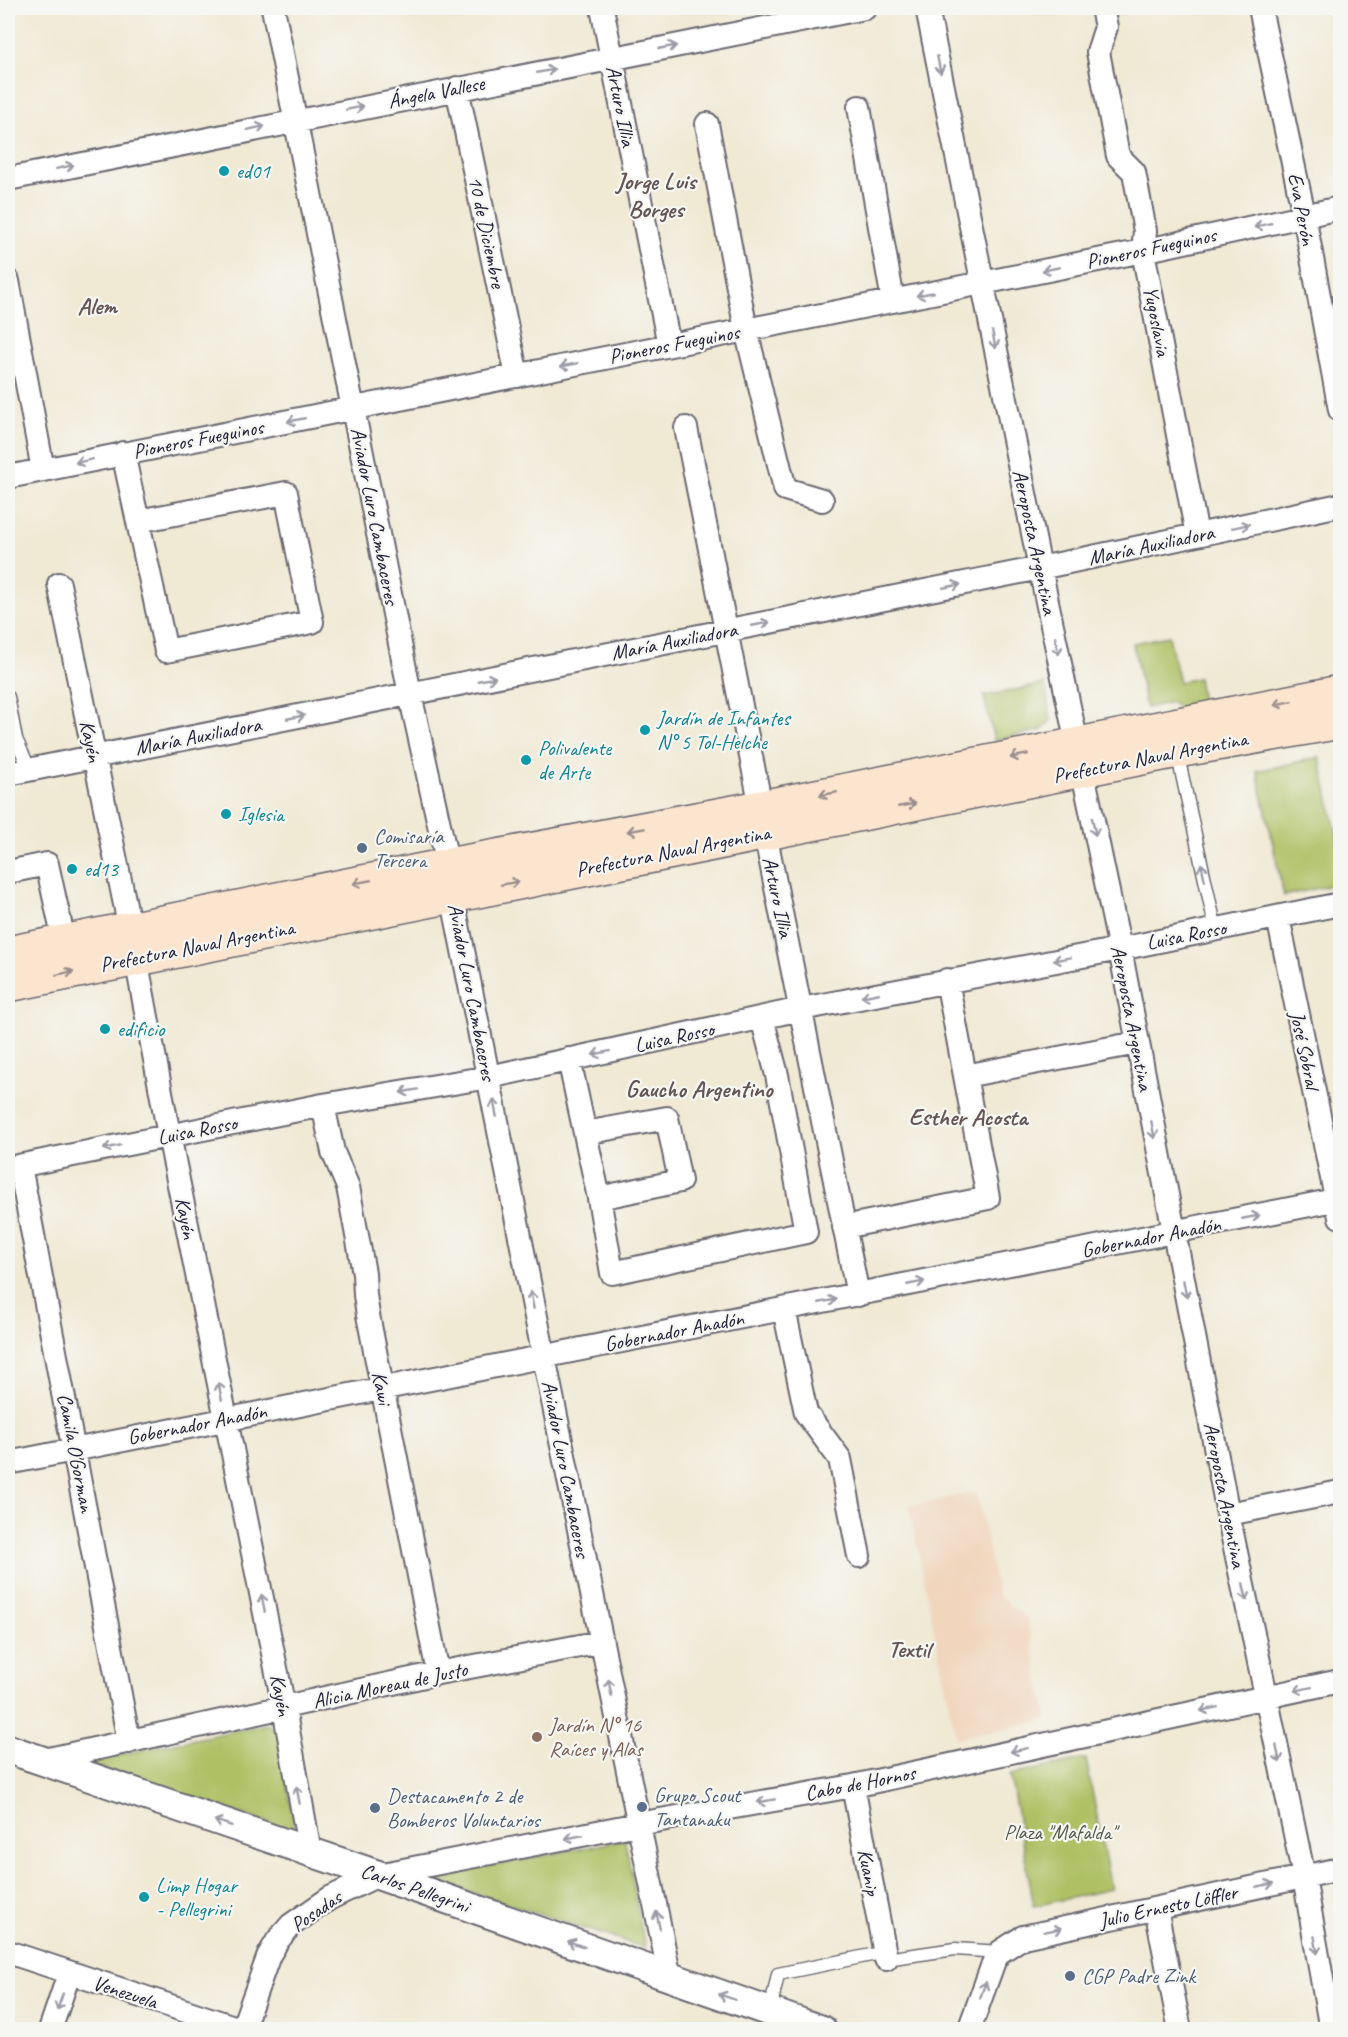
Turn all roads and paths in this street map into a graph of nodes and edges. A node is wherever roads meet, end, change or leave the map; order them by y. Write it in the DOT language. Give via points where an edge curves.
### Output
graph roads {
  1 [pos="273,8"];
  2 [pos="602,8"];
  3 [pos="865,8"];
  4 [pos="927,8"];
  5 [pos="1102,8"];
  6 [pos="1260,8"];
  7 [pos="611,58"];
  8 [pos="457,88"];
  9 [pos="860,107"];
  10 [pos="297,120"];
  11 [pos="707,124"];
  12 [pos="8,179"];
  13 [pos="1341,208"];
  14 [pos="1304,215"];
  15 [pos="1143,251"];
  16 [pos="8,281"];
  17 [pos="983,283"];
  18 [pos="893,301"];
  19 [pos="746,330"];
  20 [pos="669,345"];
  21 [pos="517,376"];
  22 [pos="353,409"];
  23 [pos="1341,410"];
  24 [pos="686,428"];
  25 [pos="123,453"];
  26 [pos="44,470"];
  27 [pos="8,477"];
  28 [pos="822,500"];
  29 [pos="1341,505"];
  30 [pos="138,521"];
  31 [pos="1197,535"];
  32 [pos="1040,568"];
  33 [pos="59,584"];
  34 [pos="726,631"];
  35 [pos="1341,692"];
  36 [pos="410,694"];
  37 [pos="8,697"];
  38 [pos="1341,722"];
  39 [pos="1177,751"];
  40 [pos="94,757"];
  41 [pos="1079,758"];
  42 [pos="30,770"];
  43 [pos="8,774"];
  44 [pos="763,820"];
  45 [pos="8,872"];
  46 [pos="450,880"];
  47 [pos="1341,904"];
  48 [pos="1278,917"];
  49 [pos="1216,930"];
  50 [pos="64,941"];
  51 [pos="133,943"];
  52 [pos="1120,948"];
  53 [pos="8,953"];
  54 [pos="947,980"];
  55 [pos="8,985"];
  56 [pos="801,1009"];
  57 [pos="762,1017"];
  58 [pos="1137,1043"];
  59 [pos="569,1059"];
  60 [pos="965,1076"];
  61 [pos="489,1077"];
  62 [pos="323,1106"];
  63 [pos="585,1133"];
  64 [pos="169,1135"];
  65 [pos="14,1167"];
  66 [pos="599,1198"];
  67 [pos="1339,1205"];
  68 [pos="844,1227"];
  69 [pos="1173,1232"];
  70 [pos="858,1295"];
  71 [pos="784,1309"];
  72 [pos="544,1357"];
  73 [pos="382,1389"];
  74 [pos="226,1418"];
  75 [pos="75,1449"];
  76 [pos="8,1463"];
  77 [pos="1341,1492"];
  78 [pos="1228,1514"];
  79 [pos="859,1556"];
  80 [pos="601,1642"];
  81 [pos="438,1674"];
  82 [pos="1341,1682"];
  83 [pos="1266,1697"];
  84 [pos="284,1708"];
  85 [pos="129,1742"];
  86 [pos="8,1749"];
  87 [pos="40,1761"];
  88 [pos="853,1785"];
  89 [pos="638,1824"];
  90 [pos="309,1852"];
  91 [pos="1341,1869"];
  92 [pos="378,1875"];
  93 [pos="1304,1877"];
  94 [pos="1156,1909"];
  95 [pos="8,1952"];
  96 [pos="1000,1952"];
  97 [pos="886,1959"];
  98 [pos="69,1974"];
  99 [pos="670,1977"];
  100 [pos="770,2012"];
  101 [pos="242,2029"];
  102 [pos="50,2030"];
  103 [pos="822,2030"];
  104 [pos="969,2030"];
  105 [pos="1180,2030"];
  106 [pos="1331,2030"];
  1 -- 10 [label="street, Aviador Luro Cambaceres"];
  2 -- 7 [label="street, Arturo Illia"];
  7 -- 3 [label="street, Ángela Vallese, one-way"];
  4 -- 17 [label="street, Aeroposta Argentina, one-way"];
  5 -- 15 [label="street, Yugoslavia" via="1106,27 1098,52 1118,156 1134,172 1145,231"];
  6 -- 14 [label="street, Eva Perón"];
  8 -- 7 [label="street, Ángela Vallese, one-way"];
  7 -- 20 [label="street, Arturo Illia"];
  10 -- 8 [label="street, Ángela Vallese, one-way"];
  8 -- 21 [label="street, 10 de Diciembre"];
  9 -- 18 [label="street"];
  12 -- 10 [label="street, Ángela Vallese, one-way"];
  10 -- 22 [label="street, Aviador Luro Cambaceres"];
  11 -- 19 [label="street"];
  13 -- 14 [label="street, Pioneros Fueguinos"];
  14 -- 15 [label="street, Pioneros Fueguinos, one-way"];
  14 -- 23 [label="street, Eva Perón"];
  15 -- 17 [label="street, Pioneros Fueguinos, one-way"];
  15 -- 31 [label="street, Yugoslavia"];
  16 -- 26 [label="street"];
  17 -- 18 [label="street, Pioneros Fueguinos, one-way"];
  17 -- 32 [label="street, Aeroposta Argentina, one-way"];
  18 -- 19 [label="street, Pioneros Fueguinos"];
  19 -- 20 [label="street, Pioneros Fueguinos"];
  19 -- 28 [label="street" via="785,489"];
  20 -- 21 [label="street, Pioneros Fueguinos, one-way"];
  21 -- 22 [label="street, Pioneros Fueguinos"];
  22 -- 25 [label="street, Pioneros Fueguinos, one-way"];
  22 -- 36 [label="street, Aviador Luro Cambaceres"];
  24 -- 34 [label="street, Arturo Illia"];
  25 -- 26 [label="street, Pioneros Fueguinos, one-way"];
  25 -- 30 [label="street"];
  26 -- 27 [label="street, Pioneros Fueguinos"];
  31 -- 29 [label="street, María Auxiliadora, one-way"];
  30 -- 30 [label="street" via="166,651 312,622 285,493"];
  31 -- 32 [label="street, María Auxiliadora"];
  34 -- 32 [label="street, María Auxiliadora, one-way"];
  32 -- 41 [label="street, Aeroposta Argentina, one-way"];
  33 -- 40 [label="street, Kayén"];
  36 -- 34 [label="street, María Auxiliadora, one-way"];
  34 -- 44 [label="street, Arturo Illia"];
  35 -- 41 [label="main road, Prefectura Naval Argentina, one-way"];
  40 -- 36 [label="street, María Auxiliadora, one-way"];
  36 -- 46 [label="street, Aviador Luro Cambaceres"];
  37 -- 42 [label="lane" via="16,739"];
  38 -- 39 [label="main road, Prefectura Naval Argentina"];
  39 -- 41 [label="main road, Prefectura Naval Argentina"];
  49 -- 39 [label="lane, one-way"];
  40 -- 42 [label="street, María Auxiliadora"];
  40 -- 51 [label="street, Kayén"];
  41 -- 44 [label="main road, Prefectura Naval Argentina"];
  41 -- 52 [label="street, Aeroposta Argentina, one-way"];
  42 -- 43 [label="street, María Auxiliadora"];
  44 -- 46 [label="main road, Prefectura Naval Argentina"];
  44 -- 56 [label="street, Arturo Illia"];
  45 -- 50 [label="street" via="47,864"];
  46 -- 51 [label="main road, Prefectura Naval Argentina"];
  46 -- 61 [label="street, Aviador Luro Cambaceres"];
  47 -- 48 [label="street, Luisa Rosso"];
  48 -- 49 [label="street, Luisa Rosso"];
  48 -- 67 [label="street, José Sobral"];
  49 -- 52 [label="street, Luisa Rosso"];
  50 -- 51 [label="main road, Prefectura Naval Argentina"];
  50 -- 53 [label="main road, Prefectura Naval Argentina"];
  55 -- 51 [label="main road, Prefectura Naval Argentina, one-way"];
  51 -- 64 [label="street, Kayén"];
  52 -- 54 [label="street, Luisa Rosso, one-way"];
  52 -- 58 [label="street, Aeroposta Argentina"];
  54 -- 56 [label="street, Luisa Rosso, one-way"];
  54 -- 60 [label="street"];
  56 -- 57 [label="street, Luisa Rosso"];
  56 -- 68 [label="street, Arturo Illia"];
  57 -- 59 [label="street, Luisa Rosso, one-way"];
  57 -- 66 [label="street" via="777,1075 806,1232 612,1273"];
  58 -- 60 [label="street"];
  58 -- 69 [label="street, Aeroposta Argentina, one-way"];
  59 -- 61 [label="street, Luisa Rosso"];
  59 -- 63 [label="street"];
  60 -- 68 [label="street" via="988,1198"];
  61 -- 62 [label="street, Luisa Rosso, one-way"];
  72 -- 61 [label="street, Aviador Luro Cambaceres, one-way"];
  62 -- 64 [label="street, Luisa Rosso"];
  62 -- 73 [label="street, Kawi" via="333,1152 348,1187"];
  63 -- 66 [label="street"];
  63 -- 66 [label="street" via="668,1118 680,1181"];
  64 -- 65 [label="street, Luisa Rosso, one-way"];
  74 -- 64 [label="street, Kayén, one-way"];
  65 -- 75 [label="street, Camila O'Gorman"];
  69 -- 67 [label="street, Gobernador Anadón, one-way"];
  68 -- 70 [label="street, Arturo Illia"];
  70 -- 69 [label="street, Gobernador Anadón, one-way"];
  69 -- 78 [label="street, Aeroposta Argentina, one-way"];
  71 -- 70 [label="street, Gobernador Anadón, one-way"];
  71 -- 72 [label="street, Gobernador Anadón"];
  71 -- 79 [label="street" via="806,1413 840,1459"];
  72 -- 73 [label="street, Gobernador Anadón"];
  72 -- 80 [label="street, Aviador Luro Cambaceres"];
  73 -- 74 [label="street, Gobernador Anadón"];
  73 -- 81 [label="street, Kawi"];
  74 -- 75 [label="street, Gobernador Anadón"];
  84 -- 74 [label="street, Kayén, one-way"];
  75 -- 76 [label="street, Gobernador Anadón"];
  75 -- 85 [label="street, Camila O'Gorman"];
  77 -- 78 [label="street"];
  78 -- 83 [label="street, Aeroposta Argentina, one-way"];
  80 -- 81 [label="street, Alicia Moreau de Justo"];
  89 -- 80 [label="street, Aviador Luro Cambaceres, one-way"];
  81 -- 84 [label="street, Alicia Moreau de Justo"];
  82 -- 83 [label="street, Cabo de Hornos, one-way"];
  83 -- 88 [label="street, Cabo de Hornos, one-way"];
  83 -- 93 [label="street, Aeroposta Argentina, one-way"];
  84 -- 85 [label="street, Alicia Moreau de Justo"];
  90 -- 84 [label="street, Kayén, one-way"];
  85 -- 87 [label="street, Alicia Moreau de Justo"];
  86 -- 87 [label="street, Carlos Pellegrini"];
  90 -- 87 [label="street, Carlos Pellegrini, one-way"];
  88 -- 89 [label="street, Cabo de Hornos, one-way"];
  88 -- 97 [label="street, Kuanip"];
  89 -- 92 [label="street, Cabo de Hornos, one-way"];
  99 -- 89 [label="street, Aviador Luro Cambaceres, one-way"];
  90 -- 92 [label="street, Carlos Pellegrini"];
  91 -- 93 [label="street, Julio Ernesto Löffler"];
  99 -- 92 [label="street, Carlos Pellegrini, one-way"];
  92 -- 101 [label="street, Posadas" via="330,1898 291,1925 269,1955"];
  94 -- 93 [label="street, Julio Ernesto Löffler, one-way"];
  93 -- 106 [label="street, Aeroposta Argentina, one-way"];
  96 -- 94 [label="street, Julio Ernesto Löffler, one-way" via="1023,1937"];
  94 -- 105 [label="street"];
  95 -- 98 [label="street, Venezuela"];
  96 -- 97 [label="lane" via="955,1949"];
  104 -- 96 [label="street, one-way"];
  97 -- 100 [label="lane" via="876,1953 778,1974"];
  98 -- 101 [label="street, Venezuela"];
  98 -- 102 [label="street, one-way"];
  100 -- 99 [label="street, Carlos Pellegrini, one-way"];
  100 -- 103 [label="street, Carlos Pellegrini"];
}
